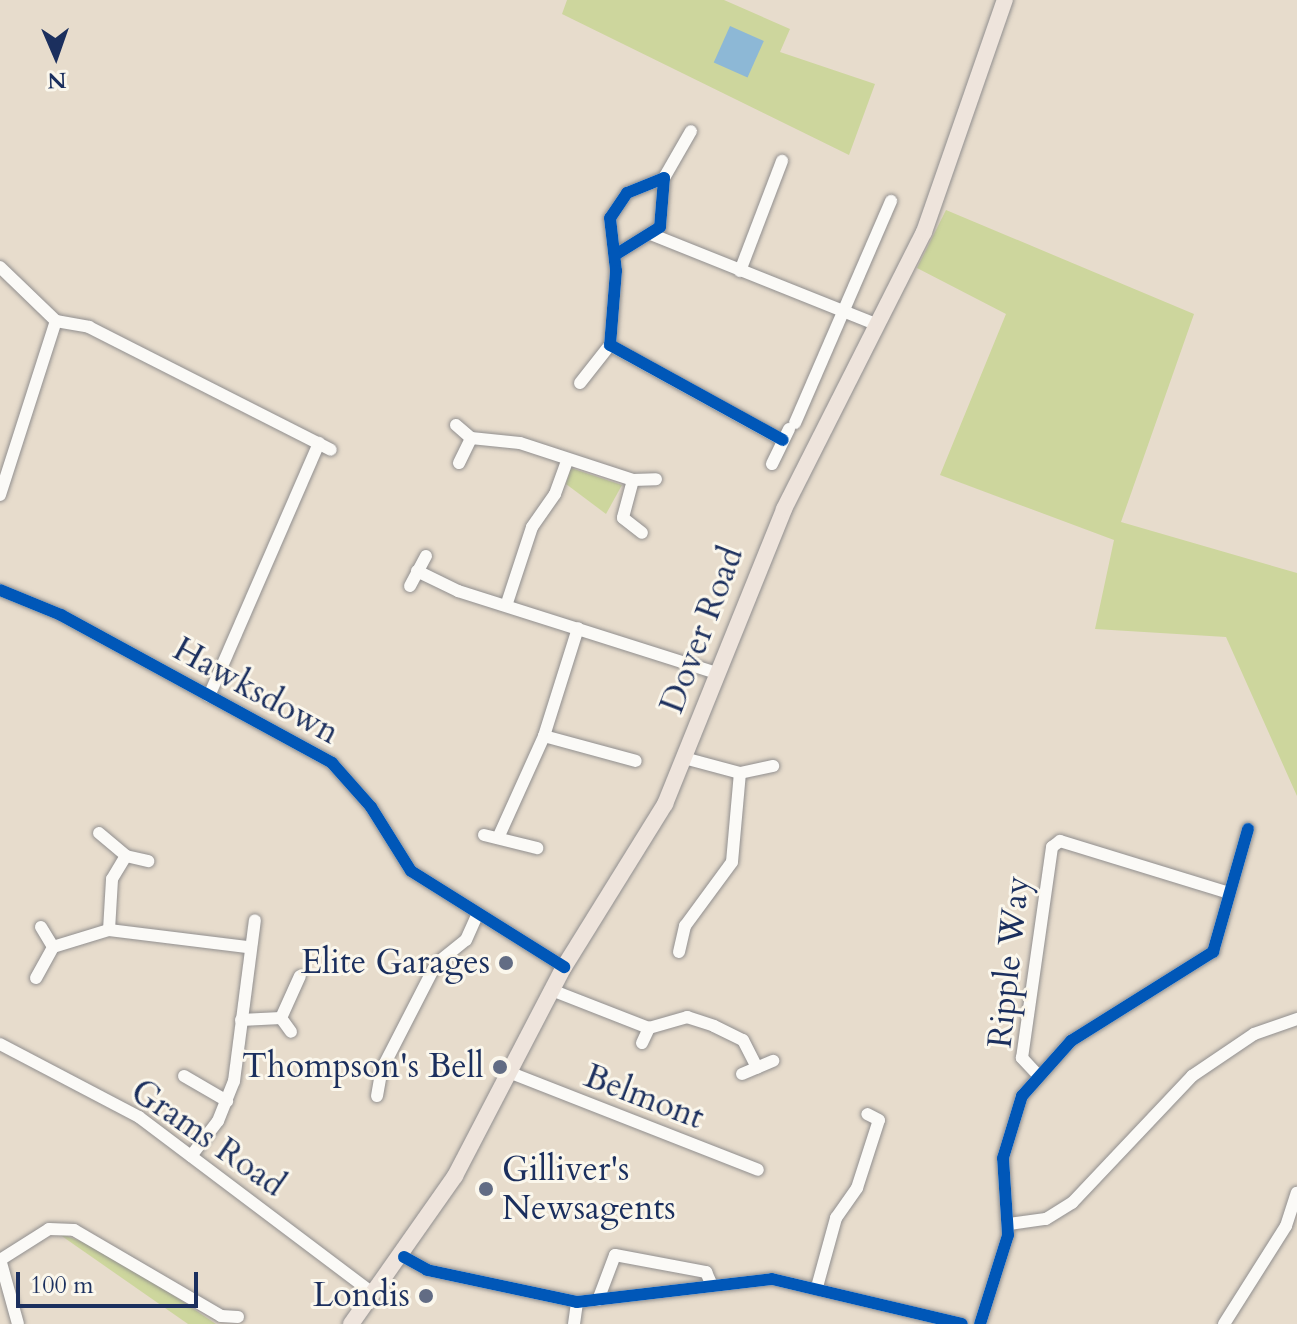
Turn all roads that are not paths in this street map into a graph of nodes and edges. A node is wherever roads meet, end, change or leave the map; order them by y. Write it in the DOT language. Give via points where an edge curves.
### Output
graph roads {
  1 [pos="1005,0"];
  2 [pos="691,131"];
  3 [pos="782,161"];
  4 [pos="664,178"];
  5 [pos="891,201"];
  6 [pos="653,235"];
  7 [pos="615,255"];
  8 [pos="0,267"];
  9 [pos="740,271"];
  10 [pos="844,312"];
  11 [pos="56,321"];
  12 [pos="878,325"];
  13 [pos="610,345"];
  14 [pos="580,383"];
  15 [pos="456,425"];
  16 [pos="789,431"];
  17 [pos="471,438"];
  18 [pos="319,443"];
  19 [pos="331,450"];
  20 [pos="568,459"];
  21 [pos="459,463"];
  22 [pos="772,464"];
  23 [pos="4,466"];
  24 [pos="656,479"];
  25 [pos="633,480"];
  26 [pos="0,495"];
  27 [pos="642,533"];
  28 [pos="426,556"];
  29 [pos="417,571"];
  30 [pos="410,586"];
  31 [pos="0,590"];
  32 [pos="507,603"];
  33 [pos="578,628"];
  34 [pos="717,673"];
  35 [pos="209,696"];
  36 [pos="544,736"];
  37 [pos="620,739"];
  38 [pos="616,754"];
  39 [pos="684,758"];
  40 [pos="636,761"];
  41 [pos="773,766"];
  42 [pos="740,773"];
  43 [pos="1248,829"];
  44 [pos="99,833"];
  45 [pos="484,835"];
  46 [pos="498,838"];
  47 [pos="537,848"];
  48 [pos="126,856"];
  49 [pos="148,861"];
  50 [pos="1229,893"];
  51 [pos="476,918"];
  52 [pos="255,920"];
  53 [pos="41,927"];
  54 [pos="109,930"];
  55 [pos="53,947"];
  56 [pos="247,947"];
  57 [pos="679,952"];
  58 [pos="564,967"];
  59 [pos="300,976"];
  60 [pos="36,978"];
  61 [pos="554,991"];
  62 [pos="281,1018"];
  63 [pos="1297,1019"];
  64 [pos="241,1020"];
  65 [pos="649,1028"];
  66 [pos="291,1032"];
  67 [pos="642,1043"];
  68 [pos="0,1044"];
  69 [pos="773,1061"];
  70 [pos="757,1068"];
  71 [pos="511,1073"];
  72 [pos="1036,1073"];
  73 [pos="742,1074"];
  74 [pos="184,1076"];
  75 [pos="377,1096"];
  76 [pos="227,1101"];
  77 [pos="867,1114"];
  78 [pos="191,1156"];
  79 [pos="758,1170"];
  80 [pos="1297,1193"];
  81 [pos="1009,1224"];
  82 [pos="404,1257"];
  83 [pos="0,1260"];
  84 [pos="711,1283"];
  85 [pos="817,1287"];
  86 [pos="374,1294"];
  87 [pos="598,1300"];
  88 [pos="577,1302"];
  89 [pos="238,1317"];
  90 [pos="1229,1322"];
  91 [pos="18,1324"];
  92 [pos="351,1324"];
  93 [pos="574,1324"];
  94 [pos="962,1324"];
  95 [pos="980,1324"];
  1 -- 12 [label="main road, Dover Road" via="950,169"];
  2 -- 4 [label="street"];
  3 -- 9 [label="street"];
  4 -- 6 [label="street" via="666,208"];
  4 -- 7 [label="street" via="627,193 610,218"];
  5 -- 10 [label="street"];
  6 -- 7 [label="street"];
  6 -- 9 [label="street"];
  7 -- 13 [label="street"];
  8 -- 11 [label="street"];
  9 -- 10 [label="street"];
  10 -- 12 [label="street"];
  10 -- 16 [label="street"];
  11 -- 18 [label="street" via="89,327"];
  11 -- 23 [label="street"];
  12 -- 34 [label="main road, Dover Road" via="789,498"];
  13 -- 14 [label="street"];
  13 -- 16 [label="street"];
  15 -- 17 [label="street"];
  16 -- 22 [label="street"];
  17 -- 20 [label="street"];
  17 -- 21 [label="street"];
  18 -- 19 [label="street"];
  18 -- 35 [label="street, Hawksdown"];
  20 -- 25 [label="street"];
  20 -- 32 [label="street" via="555,494 532,527"];
  23 -- 26 [label="street"];
  24 -- 25 [label="street"];
  25 -- 27 [label="street" via="623,518"];
  28 -- 29 [label="street"];
  29 -- 30 [label="street"];
  29 -- 32 [label="street"];
  31 -- 35 [label="street, Hawksdown" via="61,615"];
  32 -- 33 [label="street"];
  33 -- 34 [label="street"];
  33 -- 36 [label="street"];
  34 -- 39 [label="main road, Dover Road"];
  35 -- 51 [label="street, Hawksdown" via="332,763 371,807 411,871"];
  36 -- 38 [label="street"];
  36 -- 46 [label="street"];
  37 -- 38 [label="street"];
  38 -- 40 [label="street"];
  39 -- 42 [label="street"];
  39 -- 58 [label="main road, Dover Road" via="648,837"];
  41 -- 42 [label="street"];
  42 -- 57 [label="street" via="732,862 685,926"];
  43 -- 50 [label="street"];
  44 -- 48 [label="street"];
  45 -- 46 [label="street"];
  46 -- 47 [label="street"];
  48 -- 49 [label="street"];
  48 -- 54 [label="street" via="112,879"];
  50 -- 72 [label="street" via="1213,952 1071,1041"];
  50 -- 72 [label="street, Ripple Way" via="1060,841 1052,847 1022,1058"];
  51 -- 58 [label="street, Hawksdown"];
  51 -- 75 [label="street" via="466,940 436,964 382,1069"];
  52 -- 56 [label="street"];
  53 -- 55 [label="street"];
  54 -- 55 [label="street"];
  54 -- 56 [label="street"];
  55 -- 60 [label="street"];
  56 -- 64 [label="street"];
  58 -- 61 [label="main road, Dover Road"];
  59 -- 62 [label="street"];
  61 -- 65 [label="street"];
  61 -- 71 [label="main road, Dover Road"];
  62 -- 64 [label="street"];
  62 -- 66 [label="street"];
  63 -- 81 [label="street" via="1254,1034 1192,1076 1084,1195 1046,1219"];
  64 -- 76 [label="street"];
  65 -- 67 [label="street"];
  65 -- 70 [label="street" via="687,1017 714,1026 743,1040"];
  68 -- 78 [label="street, Grams Road" via="139,1117"];
  69 -- 70 [label="street"];
  70 -- 73 [label="street"];
  71 -- 79 [label="street, Belmont"];
  71 -- 82 [label="main road, Dover Road"];
  72 -- 81 [label="street" via="1005,1149"];
  74 -- 76 [label="street"];
  76 -- 78 [label="street"];
  77 -- 85 [label="street" via="879,1120 857,1188 836,1218"];
  78 -- 86 [label="street, Grams Road"];
  80 -- 90 [label="street" via="1286,1226"];
  81 -- 95 [label="street"];
  82 -- 86 [label="main road, Dover Road"];
  82 -- 88 [label="street" via="427,1270"];
  83 -- 89 [label="street" via="49,1229 74,1230 221,1316"];
  83 -- 91 [label="street"];
  84 -- 85 [label="street" via="772,1279"];
  84 -- 87 [label="street"];
  84 -- 87 [label="street" via="706,1272 615,1255"];
  85 -- 94 [label="street"];
  86 -- 92 [label="main road, Dover Road"];
  87 -- 88 [label="street"];
  88 -- 93 [label="street"];
}
